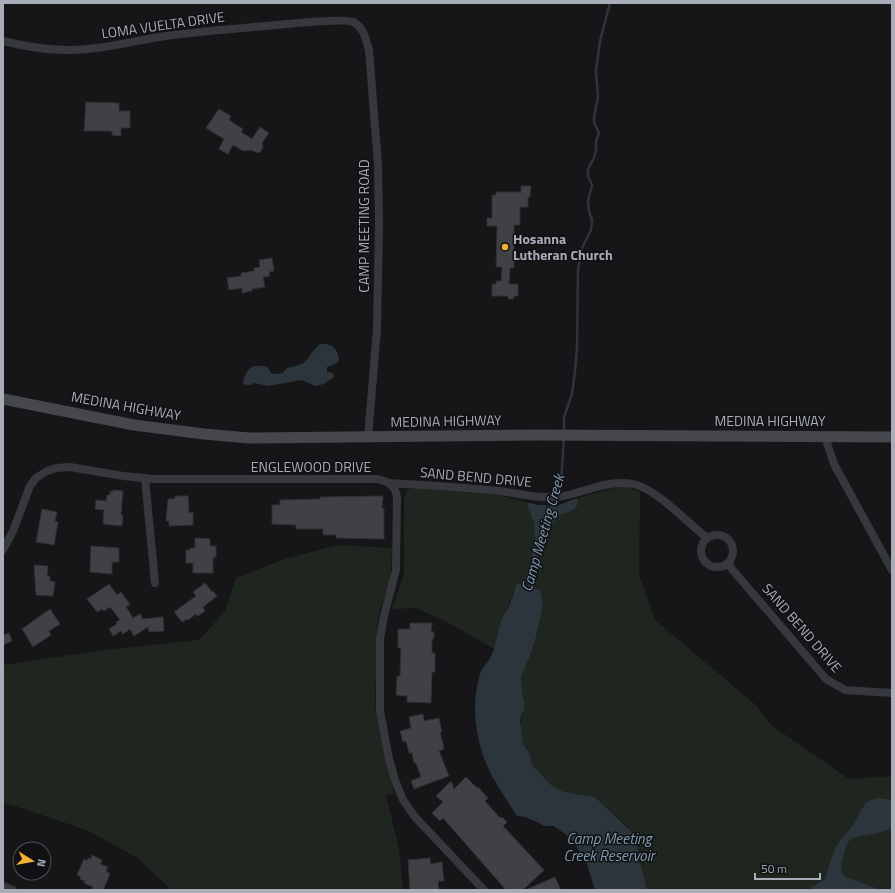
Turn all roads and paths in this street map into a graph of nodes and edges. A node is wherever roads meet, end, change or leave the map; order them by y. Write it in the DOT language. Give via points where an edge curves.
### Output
graph roads {
  1 [pos="352,21"];
  2 [pos="3,41"];
  3 [pos="3,399"];
  4 [pos="368,437"];
  5 [pos="825,437"];
  6 [pos="892,437"];
  7 [pos="145,478"];
  8 [pos="390,483"];
  9 [pos="707,538"];
  10 [pos="3,550"];
  11 [pos="729,562"];
  12 [pos="892,570"];
  13 [pos="155,583"];
  14 [pos="892,693"];
  15 [pos="3,886"];
  16 [pos="13,890"];
  17 [pos="484,890"];
  1 -- 2 [label="street, LOMA VUELTA DRIVE" via="240,28 86,49 57,50"];
  1 -- 4 [label="street, CAMP MEETING ROAD" via="365,34 369,50 378,164 377,329"];
  3 -- 4 [label="main road, MEDINA HIGHWAY" via="134,424 204,434 249,438"];
  4 -- 5 [label="main road, MEDINA HIGHWAY"];
  5 -- 6 [label="main road, MEDINA HIGHWAY"];
  5 -- 12 [label="street" via="834,464"];
  7 -- 8 [label="street, ENGLEWOOD DRIVE" via="376,479"];
  7 -- 10 [label="street, ENGLEWOOD DRIVE" via="70,467 47,471 36,478 30,486"];
  7 -- 13 [label="street"];
  8 -- 9 [label="street, SAND BEND DRIVE" via="555,497 616,482 637,485 669,506"];
  8 -- 17 [label="street, ENGLEWOOD DRIVE" via="396,490 397,497 396,570 380,638 382,723 389,759 403,800 415,817"];
  9 -- 11 [label="street" via="717,534 731,542 733,552"];
  9 -- 11 [label="street" via="702,547 706,562 715,567"];
  11 -- 14 [label="street, SAND BEND DRIVE" via="731,568 826,679 845,690"];
  15 -- 16 [label="street"];
}
